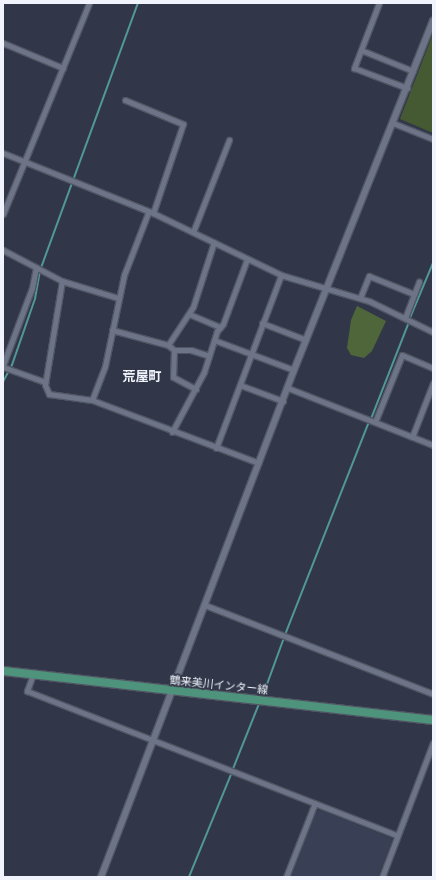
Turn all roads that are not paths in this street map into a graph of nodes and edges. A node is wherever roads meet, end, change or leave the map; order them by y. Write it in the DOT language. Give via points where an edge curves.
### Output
graph roads {
  1 [pos="89,3"];
  2 [pos="379,3"];
  3 [pos="433,21"];
  4 [pos="3,43"];
  5 [pos="361,50"];
  6 [pos="63,68"];
  7 [pos="413,71"];
  8 [pos="406,88"];
  9 [pos="125,100"];
  10 [pos="393,123"];
  11 [pos="433,138"];
  12 [pos="229,140"];
  13 [pos="3,153"];
  14 [pos="24,161"];
  15 [pos="150,213"];
  16 [pos="3,214"];
  17 [pos="194,232"];
  18 [pos="214,242"];
  19 [pos="3,250"];
  20 [pos="247,259"];
  21 [pos="39,268"];
  22 [pos="281,275"];
  23 [pos="62,281"];
  24 [pos="418,282"];
  25 [pos="327,290"];
  26 [pos="414,294"];
  27 [pos="118,298"];
  28 [pos="360,298"];
  29 [pos="189,314"];
  30 [pos="405,318"];
  31 [pos="262,323"];
  32 [pos="220,327"];
  33 [pos="112,330"];
  34 [pos="433,332"];
  35 [pos="214,340"];
  36 [pos="306,340"];
  37 [pos="168,345"];
  38 [pos="174,350"];
  39 [pos="251,354"];
  40 [pos="209,356"];
  41 [pos="3,367"];
  42 [pos="433,368"];
  43 [pos="294,370"];
  44 [pos="45,382"];
  45 [pos="433,383"];
  46 [pos="240,385"];
  47 [pos="288,388"];
  48 [pos="196,389"];
  49 [pos="92,400"];
  50 [pos="283,401"];
  51 [pos="372,421"];
  52 [pos="172,432"];
  53 [pos="412,437"];
  54 [pos="433,445"];
  55 [pos="216,448"];
  56 [pos="259,462"];
  57 [pos="205,605"];
  58 [pos="3,672"];
  59 [pos="32,677"];
  60 [pos="172,691"];
  61 [pos="433,694"];
  62 [pos="433,720"];
  63 [pos="154,740"];
  64 [pos="433,743"];
  65 [pos="315,803"];
  66 [pos="397,835"];
  67 [pos="101,877"];
  68 [pos="286,877"];
  69 [pos="382,877"];
  1 -- 6 [label="street"];
  2 -- 5 [label="street"];
  3 -- 7 [label="street"];
  4 -- 6 [label="street"];
  5 -- 7 [label="street"];
  5 -- 8 [label="street" via="354,68"];
  6 -- 14 [label="street"];
  7 -- 8 [label="street"];
  8 -- 10 [label="street"];
  9 -- 15 [label="street" via="183,124"];
  10 -- 11 [label="street"];
  10 -- 25 [label="street"];
  12 -- 17 [label="street"];
  13 -- 14 [label="street"];
  14 -- 15 [label="street"];
  14 -- 16 [label="street"];
  15 -- 17 [label="street"];
  15 -- 27 [label="street" via="124,275"];
  17 -- 18 [label="street"];
  18 -- 20 [label="street"];
  18 -- 29 [label="street"];
  19 -- 21 [label="street"];
  20 -- 22 [label="street"];
  20 -- 32 [label="street"];
  21 -- 23 [label="street"];
  21 -- 41 [label="street"];
  22 -- 25 [label="street"];
  22 -- 31 [label="street"];
  23 -- 27 [label="street"];
  23 -- 44 [label="street"];
  24 -- 26 [label="street"];
  25 -- 28 [label="street"];
  25 -- 36 [label="street"];
  26 -- 28 [label="street" via="369,276"];
  26 -- 30 [label="street"];
  27 -- 33 [label="street"];
  28 -- 30 [label="street"];
  29 -- 32 [label="street"];
  29 -- 37 [label="street"];
  30 -- 34 [label="street"];
  31 -- 36 [label="street"];
  31 -- 39 [label="street"];
  32 -- 35 [label="street"];
  33 -- 37 [label="street"];
  33 -- 49 [label="street" via="105,366"];
  35 -- 39 [label="street"];
  35 -- 40 [label="street"];
  36 -- 43 [label="street"];
  37 -- 38 [label="street"];
  38 -- 40 [label="street" via="191,350"];
  38 -- 48 [label="street" via="173,377"];
  39 -- 43 [label="street"];
  39 -- 46 [label="street"];
  40 -- 48 [label="street"];
  41 -- 44 [label="street"];
  42 -- 51 [label="street" via="402,355"];
  43 -- 47 [label="street"];
  44 -- 49 [label="street" via="49,394"];
  45 -- 53 [label="street"];
  46 -- 50 [label="street"];
  46 -- 55 [label="street"];
  47 -- 50 [label="street"];
  47 -- 51 [label="street"];
  48 -- 52 [label="street"];
  49 -- 52 [label="street"];
  50 -- 56 [label="street"];
  51 -- 53 [label="street"];
  52 -- 55 [label="street"];
  53 -- 54 [label="street"];
  55 -- 56 [label="street"];
  56 -- 57 [label="street"];
  57 -- 60 [label="street"];
  57 -- 61 [label="street"];
  58 -- 59 [label="main road, 鶴来美川インター線"];
  59 -- 60 [label="main road, 鶴来美川インター線"];
  59 -- 63 [label="street" via="27,691"];
  60 -- 62 [label="main road, 鶴来美川インター線"];
  60 -- 63 [label="street"];
  63 -- 65 [label="street"];
  63 -- 67 [label="street"];
  64 -- 66 [label="street"];
  65 -- 66 [label="street"];
  65 -- 68 [label="street"];
  66 -- 69 [label="street"];
}
